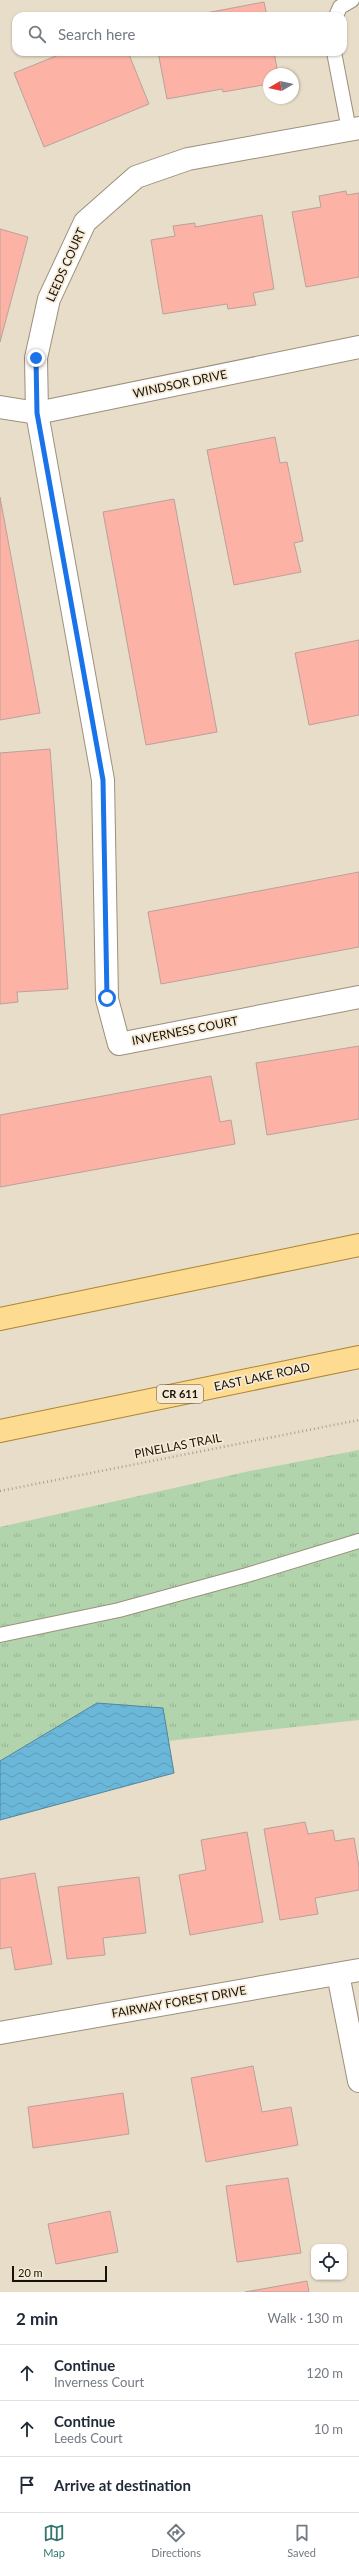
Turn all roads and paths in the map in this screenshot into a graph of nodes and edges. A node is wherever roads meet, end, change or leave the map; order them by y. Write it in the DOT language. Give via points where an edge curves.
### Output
graph roads {
  1 [pos="352,0"];
  2 [pos="338,12"];
  3 [pos="335,56"];
  4 [pos="354,129"];
  5 [pos="359,347"];
  6 [pos="0,407"];
  7 [pos="37,413"];
  8 [pos="359,997"];
  9 [pos="359,1244"];
  10 [pos="0,1318"];
  11 [pos="359,1357"];
  12 [pos="359,1420"];
  13 [pos="0,1431"];
  14 [pos="0,1491"];
  15 [pos="359,1541"];
  16 [pos="0,1635"];
  17 [pos="349,1972"];
  18 [pos="0,2033"];
  19 [pos="359,2081"];
  1 -- 2 [label="lane" via="340,7"];
  3 -- 4 [label="lane"];
  4 -- 7 [label="street, LEEDS COURT" via="188,159 136,177 85,222 50,299 36,358"];
  5 -- 7 [label="street, WINDSOR DRIVE"];
  6 -- 7 [label="street, WINDSOR DRIVE"];
  7 -- 8 [label="street, INVERNESS COURT" via="103,780 107,998 119,1044"];
  9 -- 10 [label="main road"];
  11 -- 13 [label="main road, EAST LAKE ROAD / CR 611"];
  12 -- 14 [label="path, PINELLAS TRAIL"];
  15 -- 16 [label="lane" via="132,1607"];
  17 -- 18 [label="street, FAIRWAY FOREST DRIVE"];
  17 -- 19 [label="street"];
}
